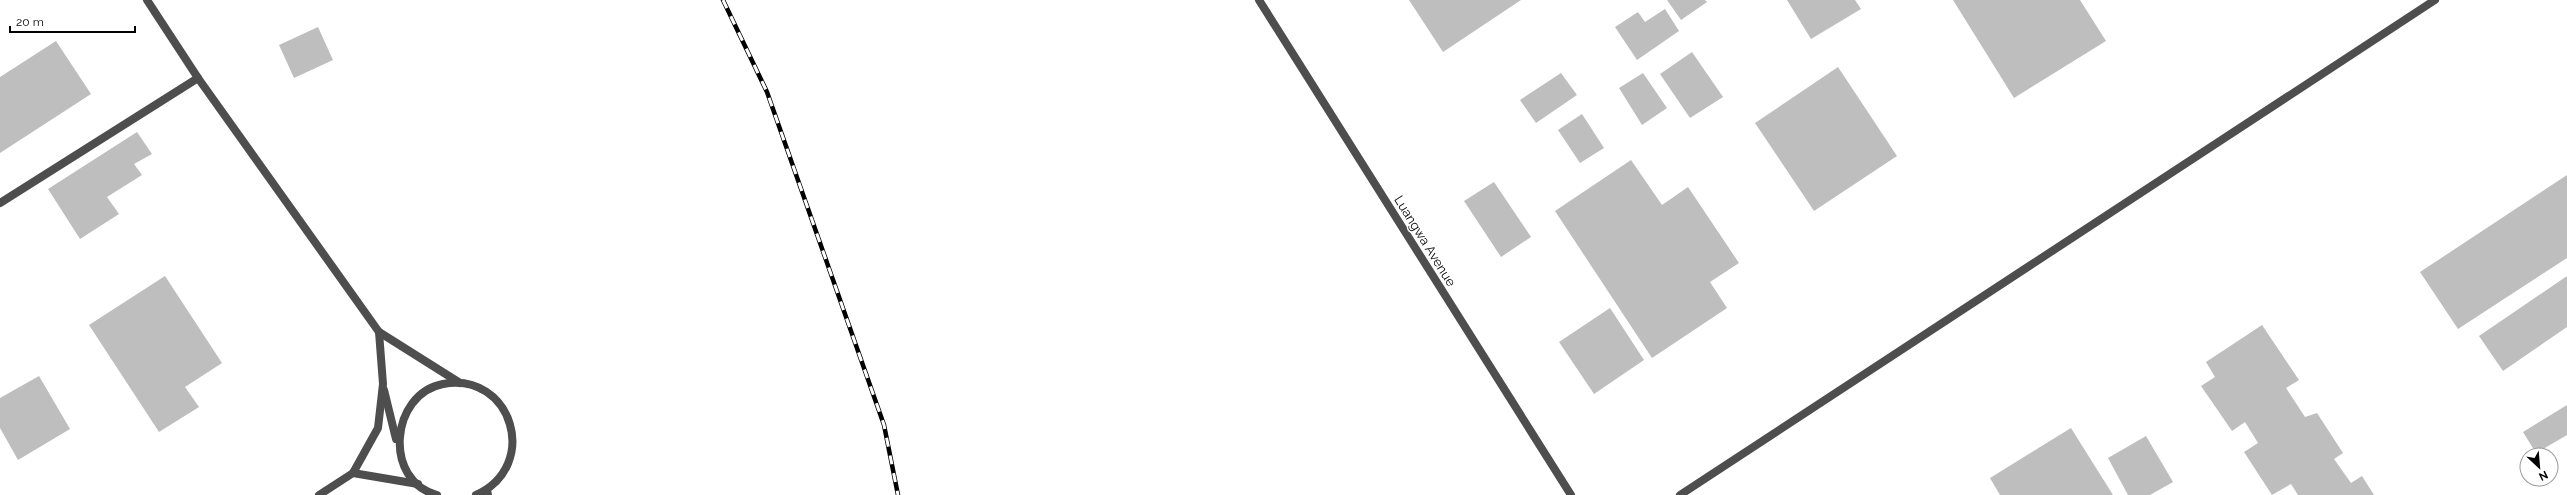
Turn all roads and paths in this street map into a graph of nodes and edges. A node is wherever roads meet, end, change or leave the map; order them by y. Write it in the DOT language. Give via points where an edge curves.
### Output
graph roads {
  1 [pos="147,0"];
  2 [pos="1259,0"];
  3 [pos="2435,0"];
  4 [pos="198,78"];
  5 [pos="0,204"];
  6 [pos="379,332"];
  7 [pos="460,383"];
  8 [pos="383,384"];
  9 [pos="399,452"];
  10 [pos="353,473"];
  11 [pos="418,484"];
  12 [pos="488,493"];
  13 [pos="319,495"];
  14 [pos="437,495"];
  15 [pos="476,495"];
  16 [pos="1571,495"];
  17 [pos="1680,495"];
  1 -- 4 [label="street"];
  2 -- 16 [label="street, Luangwa Avenue"];
  3 -- 17 [label="street"];
  4 -- 5 [label="street"];
  4 -- 6 [label="street"];
  6 -- 7 [label="street"];
  6 -- 8 [label="street"];
  7 -- 9 [label="street" via="442,384 426,390 413,401 404,416 399,432"];
  7 -- 12 [label="street" via="477,387 492,396 504,409 511,425 513,444 510,462"];
  8 -- 9 [label="street"];
  8 -- 10 [label="street" via="378,428"];
  9 -- 11 [label="street" via="407,470"];
  10 -- 11 [label="street"];
  10 -- 13 [label="street"];
  11 -- 14 [label="street"];
  12 -- 15 [label="street"];
}
